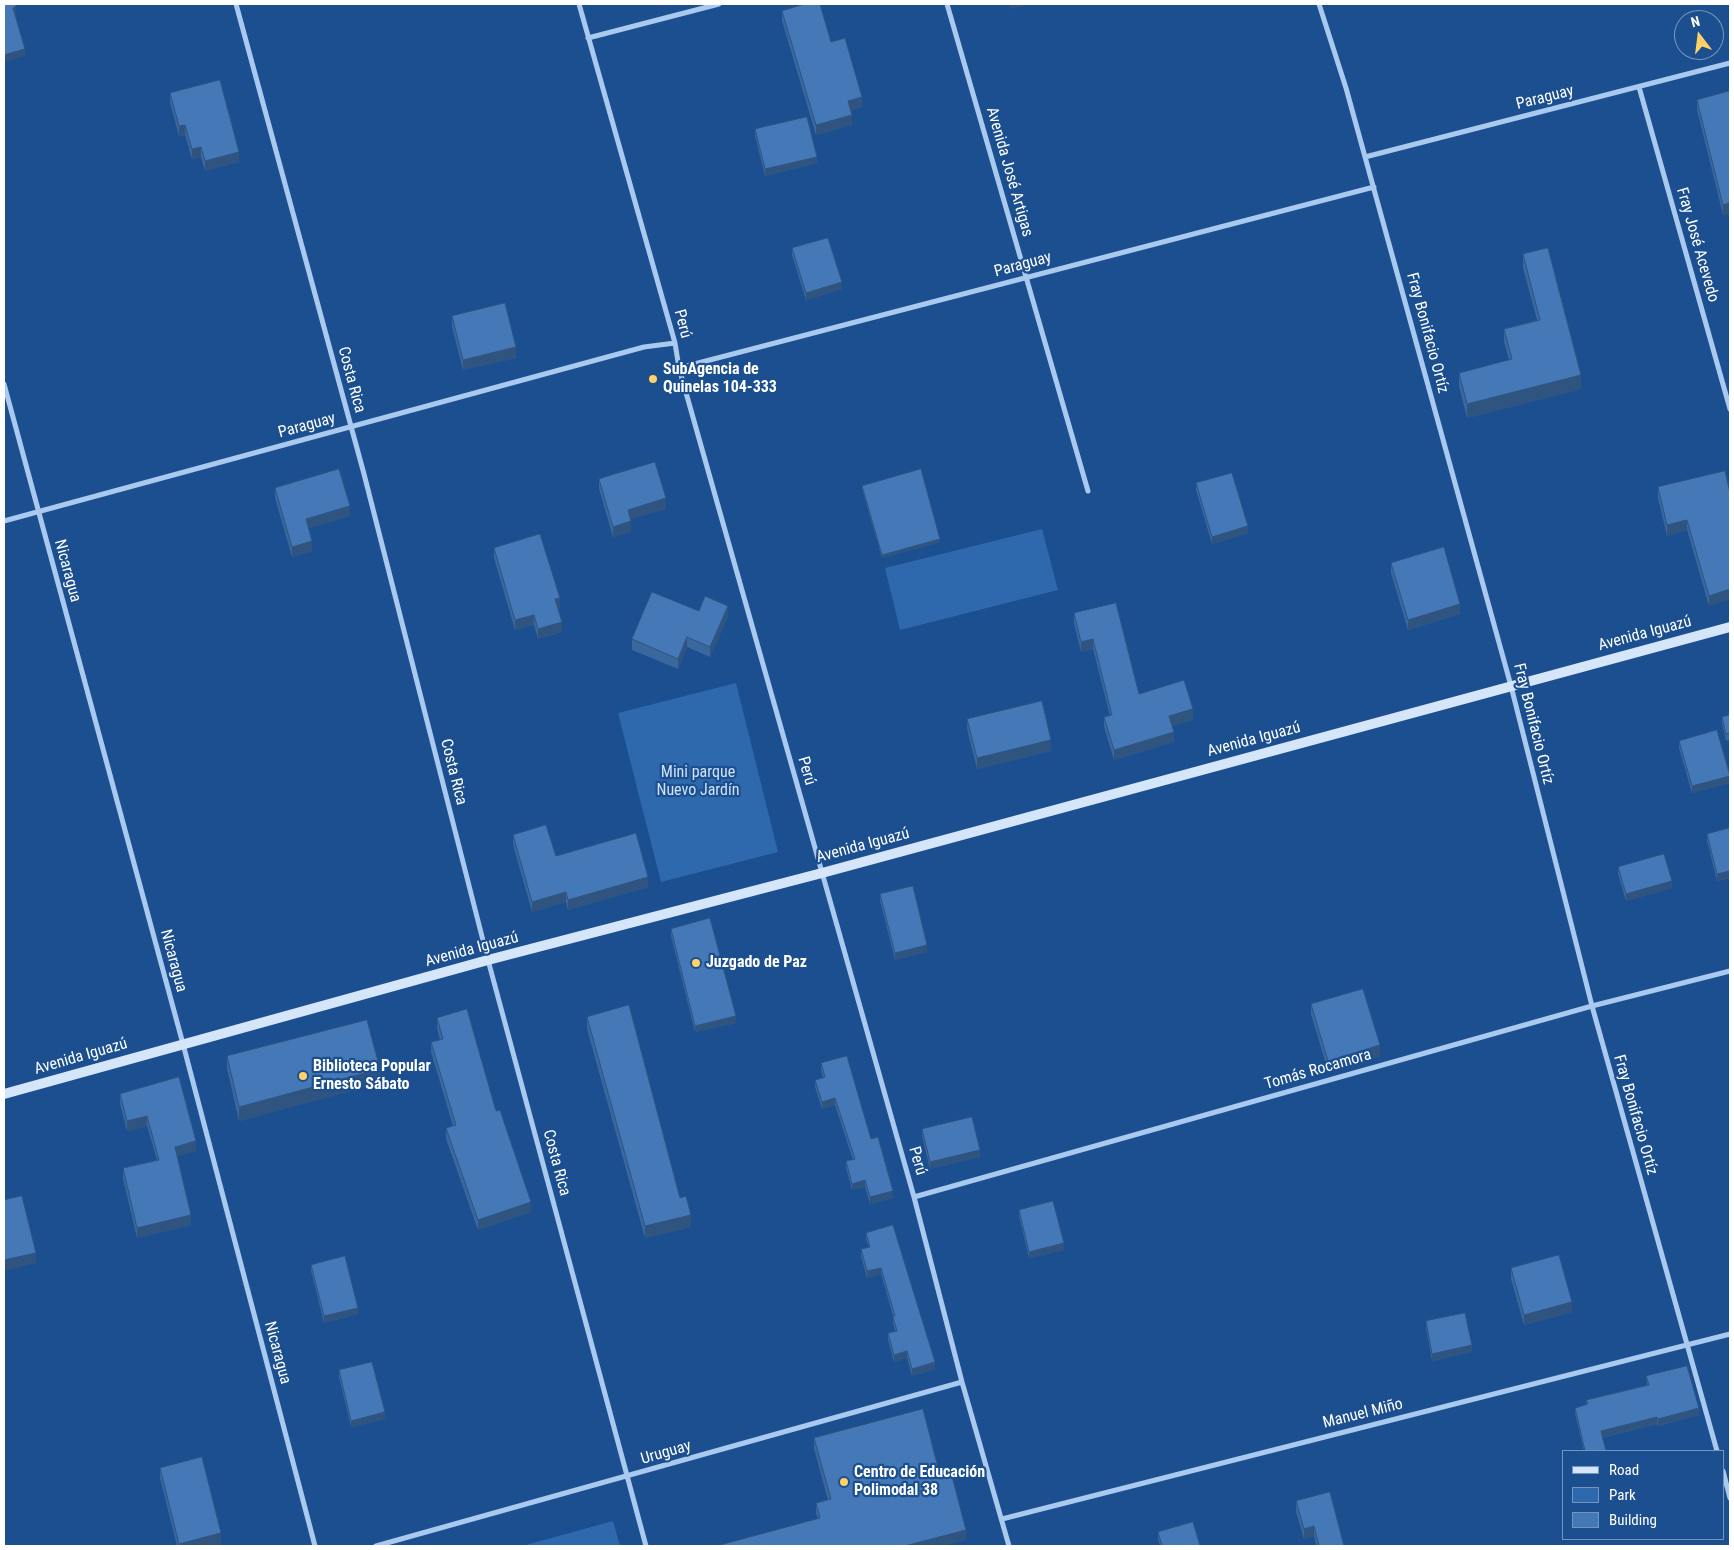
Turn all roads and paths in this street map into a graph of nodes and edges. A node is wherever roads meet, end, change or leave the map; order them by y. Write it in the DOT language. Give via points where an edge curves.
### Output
graph roads {
  1 [pos="236,4"];
  2 [pos="579,4"];
  3 [pos="719,4"];
  4 [pos="947,4"];
  5 [pos="1320,4"];
  6 [pos="588,38"];
  7 [pos="1730,63"];
  8 [pos="1639,87"];
  9 [pos="1365,157"];
  10 [pos="1374,187"];
  11 [pos="1027,277"];
  12 [pos="675,343"];
  13 [pos="679,368"];
  14 [pos="4,384"];
  15 [pos="1730,409"];
  16 [pos="351,427"];
  17 [pos="1088,491"];
  18 [pos="38,511"];
  19 [pos="4,521"];
  20 [pos="1730,627"];
  21 [pos="1511,686"];
  22 [pos="822,873"];
  23 [pos="488,960"];
  24 [pos="1730,971"];
  25 [pos="1592,1006"];
  26 [pos="183,1044"];
  27 [pos="4,1094"];
  28 [pos="914,1197"];
  29 [pos="1730,1334"];
  30 [pos="1687,1344"];
  31 [pos="962,1382"];
  32 [pos="1717,1450"];
  33 [pos="1724,1475"];
  34 [pos="627,1477"];
  35 [pos="1730,1498"];
  36 [pos="1002,1519"];
  37 [pos="315,1546"];
  38 [pos="376,1546"];
  39 [pos="646,1546"];
  40 [pos="1009,1546"];
  1 -- 16 [label="street, Costa Rica"];
  2 -- 6 [label="street, Perú"];
  3 -- 6 [label="street"];
  4 -- 11 [label="street, Avenida José Artigas"];
  5 -- 9 [label="street, Fray Bonifacio Ortíz"];
  6 -- 12 [label="street, Perú"];
  7 -- 8 [label="street, Paraguay"];
  8 -- 9 [label="street, Paraguay"];
  8 -- 15 [label="street, Fray José Acevedo"];
  9 -- 10 [label="street, Fray Bonifacio Ortíz"];
  10 -- 11 [label="street, Paraguay"];
  10 -- 21 [label="street, Fray Bonifacio Ortíz"];
  11 -- 13 [label="street, Paraguay"];
  11 -- 17 [label="street, Avenida José Artigas"];
  12 -- 13 [label="street, Perú"];
  12 -- 16 [label="street, Paraguay" via="644,347"];
  13 -- 22 [label="street, Perú"];
  14 -- 18 [label="street, Nicaragua"];
  16 -- 18 [label="street, Paraguay"];
  16 -- 23 [label="street, Costa Rica"];
  18 -- 19 [label="street, Paraguay"];
  18 -- 26 [label="street, Nicaragua"];
  20 -- 21 [label="main road, Avenida Iguazú"];
  21 -- 22 [label="main road, Avenida Iguazú"];
  21 -- 25 [label="street, Fray Bonifacio Ortíz"];
  22 -- 23 [label="main road, Avenida Iguazú"];
  22 -- 28 [label="street, Perú"];
  23 -- 26 [label="main road, Avenida Iguazú"];
  23 -- 34 [label="street, Costa Rica"];
  24 -- 25 [label="street, Tomás Rocamora"];
  25 -- 28 [label="street, Tomás Rocamora"];
  25 -- 30 [label="street, Fray Bonifacio Ortíz"];
  26 -- 27 [label="main road, Avenida Iguazú"];
  26 -- 37 [label="street, Nicaragua"];
  28 -- 31 [label="street, Perú"];
  29 -- 30 [label="street, Manuel Miño"];
  30 -- 32 [label="street, Fray Bonifacio Ortíz"];
  30 -- 36 [label="street, Manuel Miño"];
  31 -- 34 [label="street, Uruguay"];
  31 -- 36 [label="street, Perú"];
  33 -- 35 [label="street"];
  34 -- 38 [label="street, Uruguay"];
  34 -- 39 [label="street, Costa Rica"];
  36 -- 40 [label="street, Perú"];
}
